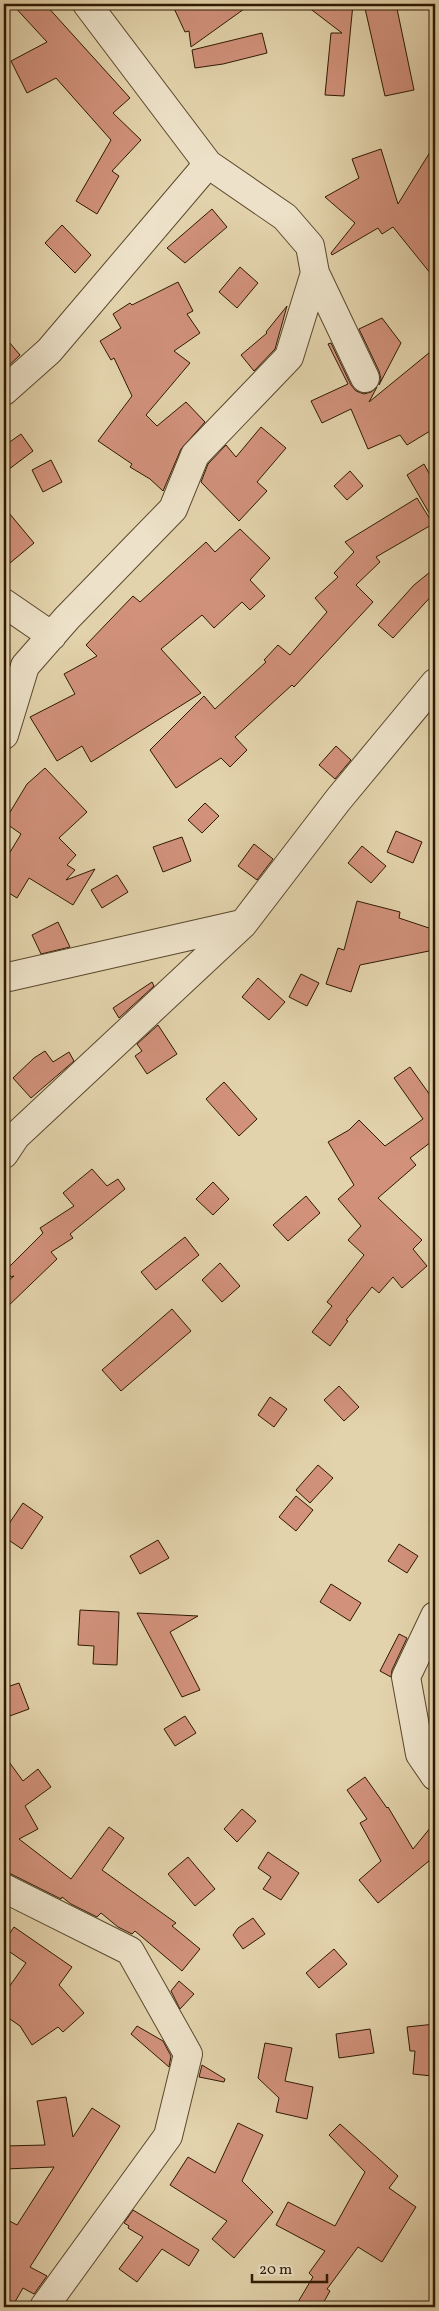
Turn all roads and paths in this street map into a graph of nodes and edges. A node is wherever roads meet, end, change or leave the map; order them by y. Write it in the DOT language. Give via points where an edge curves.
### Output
graph roads {
  1 [pos="87,4"];
  2 [pos="208,164"];
  3 [pos="315,273"];
  4 [pos="365,378"];
  5 [pos="4,391"];
  6 [pos="4,603"];
  7 [pos="52,636"];
  8 [pos="435,683"];
  9 [pos="4,735"];
  10 [pos="243,924"];
  11 [pos="4,978"];
  12 [pos="4,1154"];
  13 [pos="435,1616"];
  14 [pos="435,1776"];
  15 [pos="4,1888"];
  16 [pos="44,2307"];
  1 -- 2 [label="street"];
  2 -- 3 [label="street" via="285,218 310,246"];
  2 -- 5 [label="street" via="49,351"];
  3 -- 4 [label="street"];
  3 -- 7 [label="street" via="289,357 195,455 173,509"];
  6 -- 7 [label="street"];
  7 -- 9 [label="street" via="25,666"];
  8 -- 10 [label="street" via="338,800"];
  10 -- 11 [label="street"];
  10 -- 12 [label="street" via="16,1136"];
  13 -- 14 [label="street" via="406,1677 420,1754"];
  15 -- 16 [label="street" via="130,1951 188,2054 168,2136"];
}
